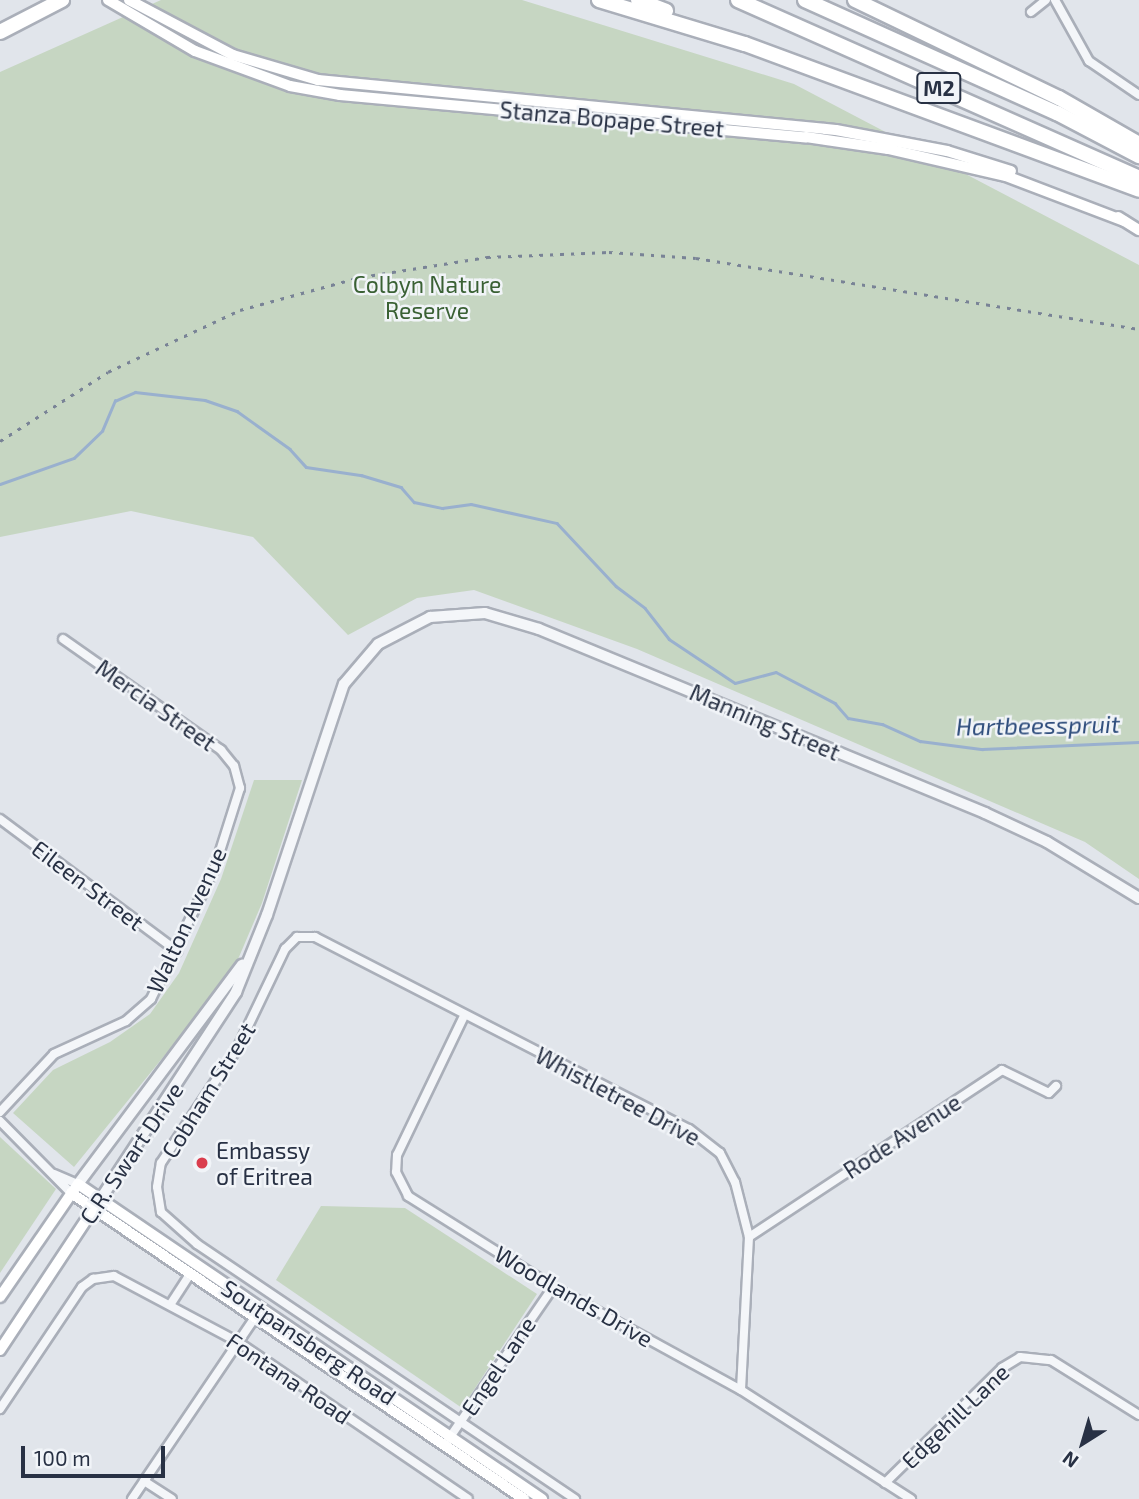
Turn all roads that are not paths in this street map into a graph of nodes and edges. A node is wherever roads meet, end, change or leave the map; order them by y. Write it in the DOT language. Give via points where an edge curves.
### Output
graph roads {
  1 [pos="108,0"];
  2 [pos="128,0"];
  3 [pos="599,0"];
  4 [pos="638,0"];
  5 [pos="738,0"];
  6 [pos="805,0"];
  7 [pos="855,0"];
  8 [pos="1046,0"];
  9 [pos="1055,0"];
  10 [pos="56,2"];
  11 [pos="1031,12"];
  12 [pos="0,32"];
  13 [pos="745,44"];
  14 [pos="1139,95"];
  15 [pos="1139,144"];
  16 [pos="1139,156"];
  17 [pos="1139,178"];
  18 [pos="1139,190"];
  19 [pos="1124,221"];
  20 [pos="1139,230"];
  21 [pos="63,639"];
  22 [pos="378,644"];
  23 [pos="239,779"];
  24 [pos="0,819"];
  25 [pos="1139,898"];
  26 [pos="298,937"];
  27 [pos="253,950"];
  28 [pos="177,951"];
  29 [pos="464,1016"];
  30 [pos="1056,1086"];
  31 [pos="0,1112"];
  32 [pos="0,1121"];
  33 [pos="75,1188"];
  34 [pos="97,1204"];
  35 [pos="749,1237"];
  36 [pos="190,1274"];
  37 [pos="553,1287"];
  38 [pos="0,1297"];
  39 [pos="170,1305"];
  40 [pos="258,1314"];
  41 [pos="238,1342"];
  42 [pos="0,1350"];
  43 [pos="741,1391"];
  44 [pos="0,1409"];
  45 [pos="1139,1415"];
  46 [pos="461,1422"];
  47 [pos="447,1442"];
  48 [pos="144,1480"];
  49 [pos="886,1482"];
  50 [pos="132,1499"];
  51 [pos="172,1499"];
  52 [pos="468,1499"];
  53 [pos="524,1499"];
  54 [pos="542,1499"];
  55 [pos="575,1499"];
  56 [pos="911,1499"];
  1 -- 19 [label="main road, Stanza Bopape Street" via="195,51 290,86 340,95 757,132 888,149 1006,176"];
  2 -- 19 [label="main road, Stanza Bopape Street" via="233,55 318,80 878,137 1013,171"];
  3 -- 13 [label="highway"];
  4 -- 13 [label="highway"];
  5 -- 17 [label="highway, M2"];
  6 -- 16 [label="highway, M2" via="1057,113"];
  7 -- 15 [label="highway" via="1059,98"];
  8 -- 11 [label="street"];
  9 -- 14 [label="street" via="1089,61"];
  10 -- 12 [label="highway"];
  13 -- 18 [label="highway"];
  19 -- 20 [label="main road, Stanza Bopape Street"];
  21 -- 23 [label="street, Mercia Street" via="221,750"];
  22 -- 25 [label="street, Manning Street" via="430,617 461,612 511,618 985,813 1047,842"];
  22 -- 27 [label="street, C.R. Swart Drive" via="355,667 335,707"];
  23 -- 28 [label="street, Walton Avenue" via="236,806 214,870"];
  24 -- 28 [label="street, Eileen Street"];
  26 -- 29 [label="street, Whistletree Drive" via="315,937"];
  26 -- 46 [label="street, Cobham Street" via="282,954 238,1047 161,1163 157,1187 161,1212 197,1244"];
  27 -- 33 [label="street, C.R. Swart Drive"];
  27 -- 34 [label="street, C.R. Swart Drive" via="236,992"];
  28 -- 31 [label="street, Walton Avenue" via="151,999 138,1012 54,1054"];
  29 -- 35 [label="street, Whistletree Drive" via="706,1141 728,1166"];
  29 -- 37 [label="street, Woodlands Drive" via="400,1146 398,1178 415,1202"];
  30 -- 35 [label="street, Rode Avenue" via="1049,1093 1002,1070"];
  32 -- 33 [label="street" via="54,1174"];
  33 -- 34 [label="main road, Soutpansberg Road"];
  33 -- 38 [label="main road, C.R. Swart Drive"];
  34 -- 36 [label="main road, Soutpansberg Road"];
  34 -- 40 [label="main road, Soutpansberg Road"];
  34 -- 42 [label="main road, C.R. Swart Drive"];
  35 -- 43 [label="street, Whistletree Drive"];
  36 -- 39 [label="street"];
  36 -- 40 [label="main road, Soutpansberg Road"];
  37 -- 43 [label="street, Woodlands Drive"];
  37 -- 46 [label="street, Engel Lane"];
  39 -- 41 [label="street, Fontana Road"];
  39 -- 44 [label="street, Fontana Road" via="120,1278 101,1276 78,1293"];
  40 -- 41 [label="street"];
  40 -- 47 [label="main road, Soutpansberg Road"];
  41 -- 48 [label="street"];
  41 -- 52 [label="street, Fontana Road"];
  43 -- 49 [label="street, Woodlands Drive"];
  45 -- 49 [label="street, Edgehill Lane" via="1051,1360 1020,1357 1002,1368"];
  46 -- 47 [label="street, Engel Lane"];
  46 -- 55 [label="street, Cobham Street"];
  47 -- 53 [label="main road, Soutpansberg Road"];
  47 -- 54 [label="main road, Soutpansberg Road"];
  48 -- 50 [label="street"];
  48 -- 51 [label="street"];
  49 -- 56 [label="street, Woodlands Drive"];
}
